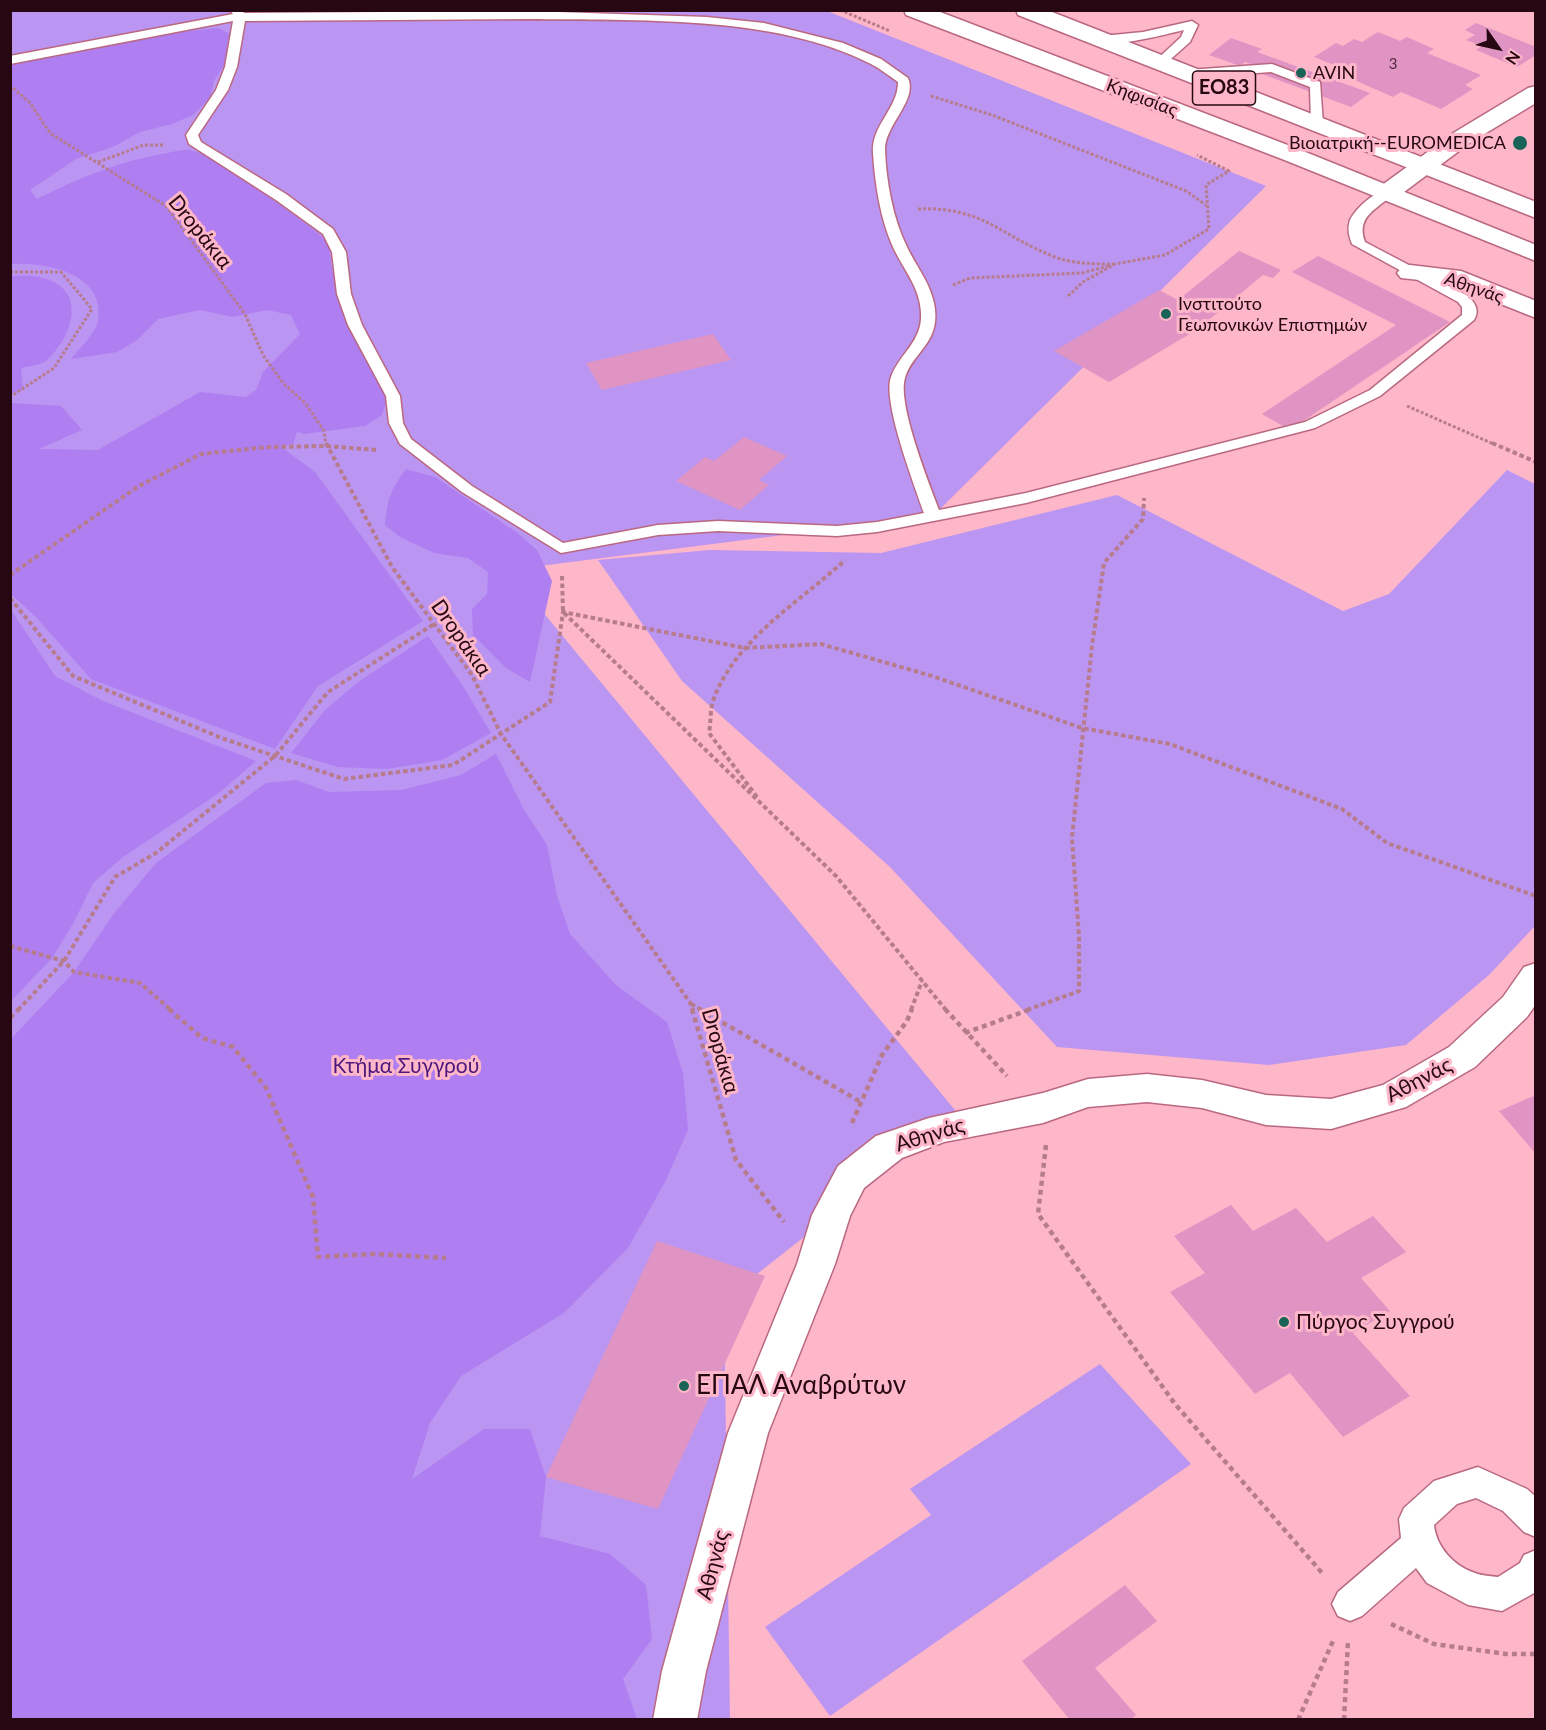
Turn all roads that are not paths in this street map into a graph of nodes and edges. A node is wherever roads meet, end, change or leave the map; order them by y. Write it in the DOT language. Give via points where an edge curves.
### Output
graph roads {
  1 [pos="914,10"];
  2 [pos="1026,10"];
  3 [pos="238,14"];
  4 [pos="1102,40"];
  5 [pos="10,60"];
  6 [pos="1160,63"];
  7 [pos="1188,74"];
  8 [pos="1536,93"];
  9 [pos="1317,124"];
  10 [pos="1422,166"];
  11 [pos="1387,193"];
  12 [pos="1536,211"];
  13 [pos="1536,254"];
  14 [pos="1410,273"];
  15 [pos="1536,310"];
  16 [pos="933,516"];
  17 [pos="1536,976"];
  18 [pos="1536,1521"];
  19 [pos="1419,1544"];
  20 [pos="1536,1566"];
  21 [pos="1350,1604"];
  22 [pos="675,1719"];
  1 -- 11 [label="main road, Κηφισίας / ΕΟ83"];
  2 -- 4 [label="main road, Κηφισίας / ΕΟ83"];
  3 -- 5 [label="lane"];
  3 -- 16 [label="lane" via="231,67 222,90 192,135 195,144 281,197 328,232 339,252 344,294 354,325 393,396 396,423 405,441 466,489 561,548 658,530 718,526 837,531"];
  3 -- 16 [label="lane" via="516,15 719,22 764,27 839,46 877,62 904,81 898,106 881,130 879,149 898,243 927,300 929,325 897,379 899,409"];
  4 -- 6 [label="main road, Κηφισίας / ΕΟ83"];
  4 -- 6 [label="lane" via="1192,26 1186,39"];
  6 -- 7 [label="main road, Κηφισίας / ΕΟ83"];
  7 -- 9 [label="main road, Κηφισίας / ΕΟ83"];
  7 -- 9 [label="lane" via="1272,68 1316,85"];
  8 -- 10 [label="main road"];
  9 -- 10 [label="main road, Κηφισίας / ΕΟ83"];
  10 -- 11 [label="main road"];
  10 -- 12 [label="main road, Κηφισίας / ΕΟ83"];
  11 -- 13 [label="main road, Κηφισίας / ΕΟ83"];
  11 -- 14 [label="lane" via="1362,213 1355,223 1354,235 1359,244"];
  14 -- 15 [label="main road, Αθηνάς" via="1452,276"];
  14 -- 16 [label="lane" via="1463,299 1471,311 1469,317 1375,393 1310,425 1026,498"];
  17 -- 22 [label="main road, Αθηνάς" via="1515,1006 1462,1057 1394,1097 1331,1114 1266,1110 1202,1094 1147,1088 1088,1093 1043,1108 942,1128 889,1147 852,1177 831,1215 816,1264 748,1433 684,1671"];
  18 -- 19 [label="street" via="1515,1500 1478,1482 1446,1491 1416,1519"];
  19 -- 20 [label="street" via="1439,1571 1468,1589 1502,1594 1532,1575"];
  19 -- 21 [label="street"];
}
